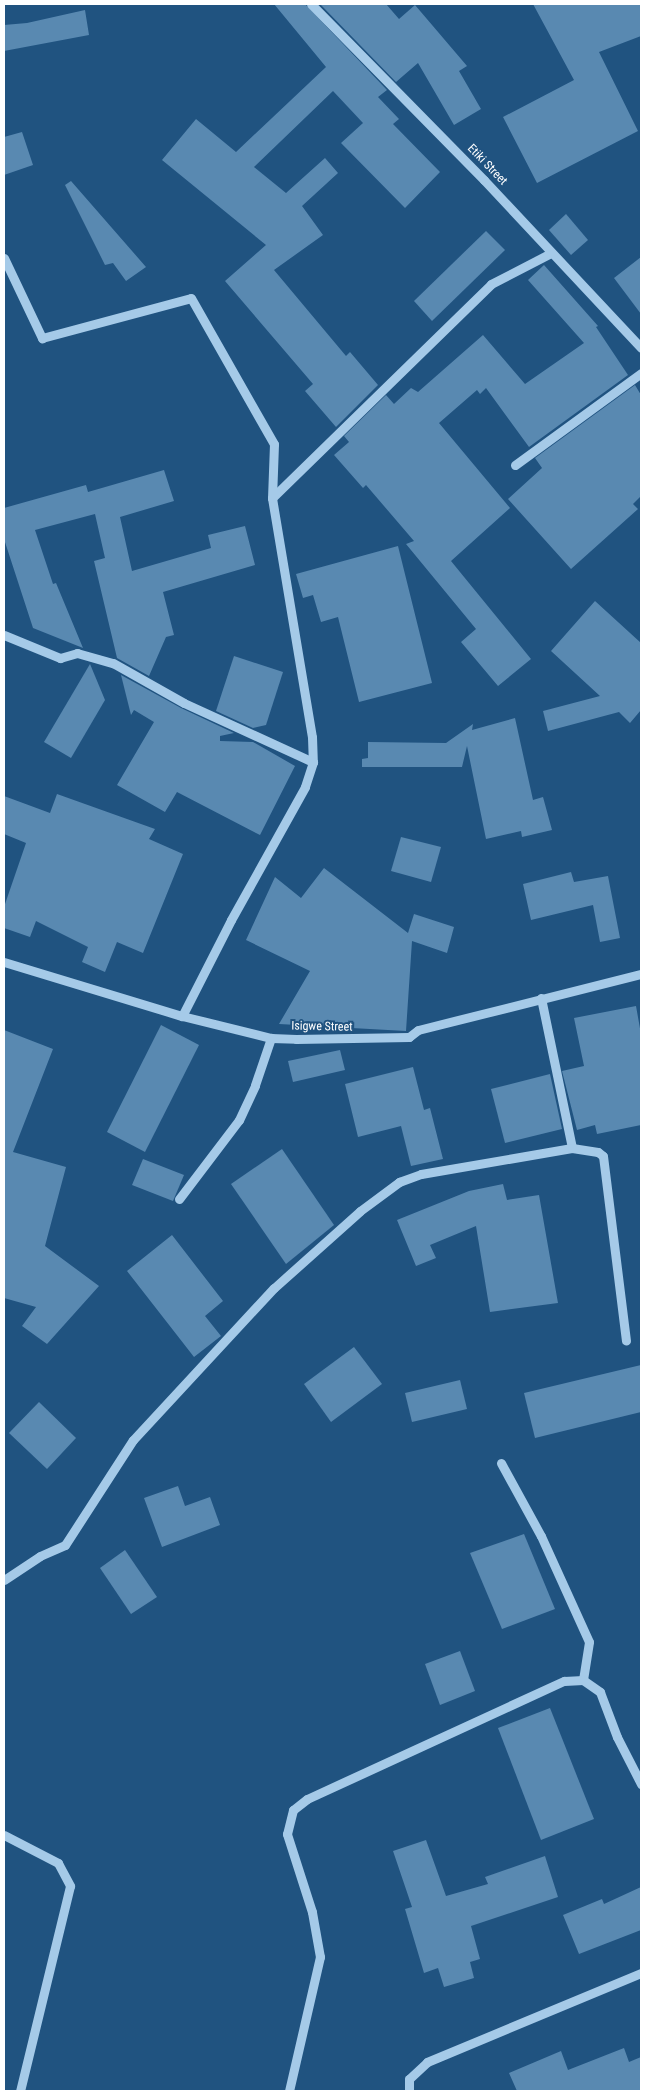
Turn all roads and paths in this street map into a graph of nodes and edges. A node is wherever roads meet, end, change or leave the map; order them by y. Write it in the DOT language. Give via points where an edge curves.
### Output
graph roads {
  1 [pos="311,4"];
  2 [pos="551,253"];
  3 [pos="4,258"];
  4 [pos="641,348"];
  5 [pos="641,372"];
  6 [pos="515,465"];
  7 [pos="272,498"];
  8 [pos="4,635"];
  9 [pos="312,762"];
  10 [pos="4,962"];
  11 [pos="641,974"];
  12 [pos="541,998"];
  13 [pos="182,1016"];
  14 [pos="271,1038"];
  15 [pos="572,1148"];
  16 [pos="179,1198"];
  17 [pos="626,1341"];
  18 [pos="501,1463"];
  19 [pos="4,1580"];
  20 [pos="583,1680"];
  21 [pos="641,1784"];
  22 [pos="4,1835"];
  23 [pos="641,1973"];
  24 [pos="20,2091"];
  25 [pos="289,2091"];
  26 [pos="409,2091"];
  1 -- 2 [label="street, Etiki Street"];
  2 -- 4 [label="street, Etiki Street"];
  2 -- 7 [label="street" via="492,284"];
  3 -- 7 [label="street" via="42,338 192,298 274,444"];
  5 -- 6 [label="street"];
  7 -- 9 [label="street" via="312,736"];
  8 -- 9 [label="street" via="60,658 77,653 113,663 184,703"];
  9 -- 13 [label="street" via="305,786 235,911"];
  10 -- 13 [label="street, Isigwe Street"];
  11 -- 12 [label="street, Isigwe Street"];
  12 -- 14 [label="street, Isigwe Street" via="418,1030 409,1037 355,1040"];
  12 -- 15 [label="street"];
  13 -- 14 [label="street, Isigwe Street"];
  14 -- 16 [label="street" via="239,1120"];
  15 -- 17 [label="street" via="593,1149 603,1156"];
  15 -- 19 [label="street" via="420,1174 399,1182 360,1211 274,1288 133,1440 65,1544"];
  18 -- 20 [label="street" via="540,1536 589,1642"];
  20 -- 21 [label="street" via="600,1692 617,1737"];
  20 -- 25 [label="street" via="564,1682 307,1799 293,1810 287,1834 312,1912 320,1956"];
  22 -- 24 [label="street" via="58,1862 70,1886"];
  23 -- 26 [label="street" via="426,2062 409,2079"];
}
